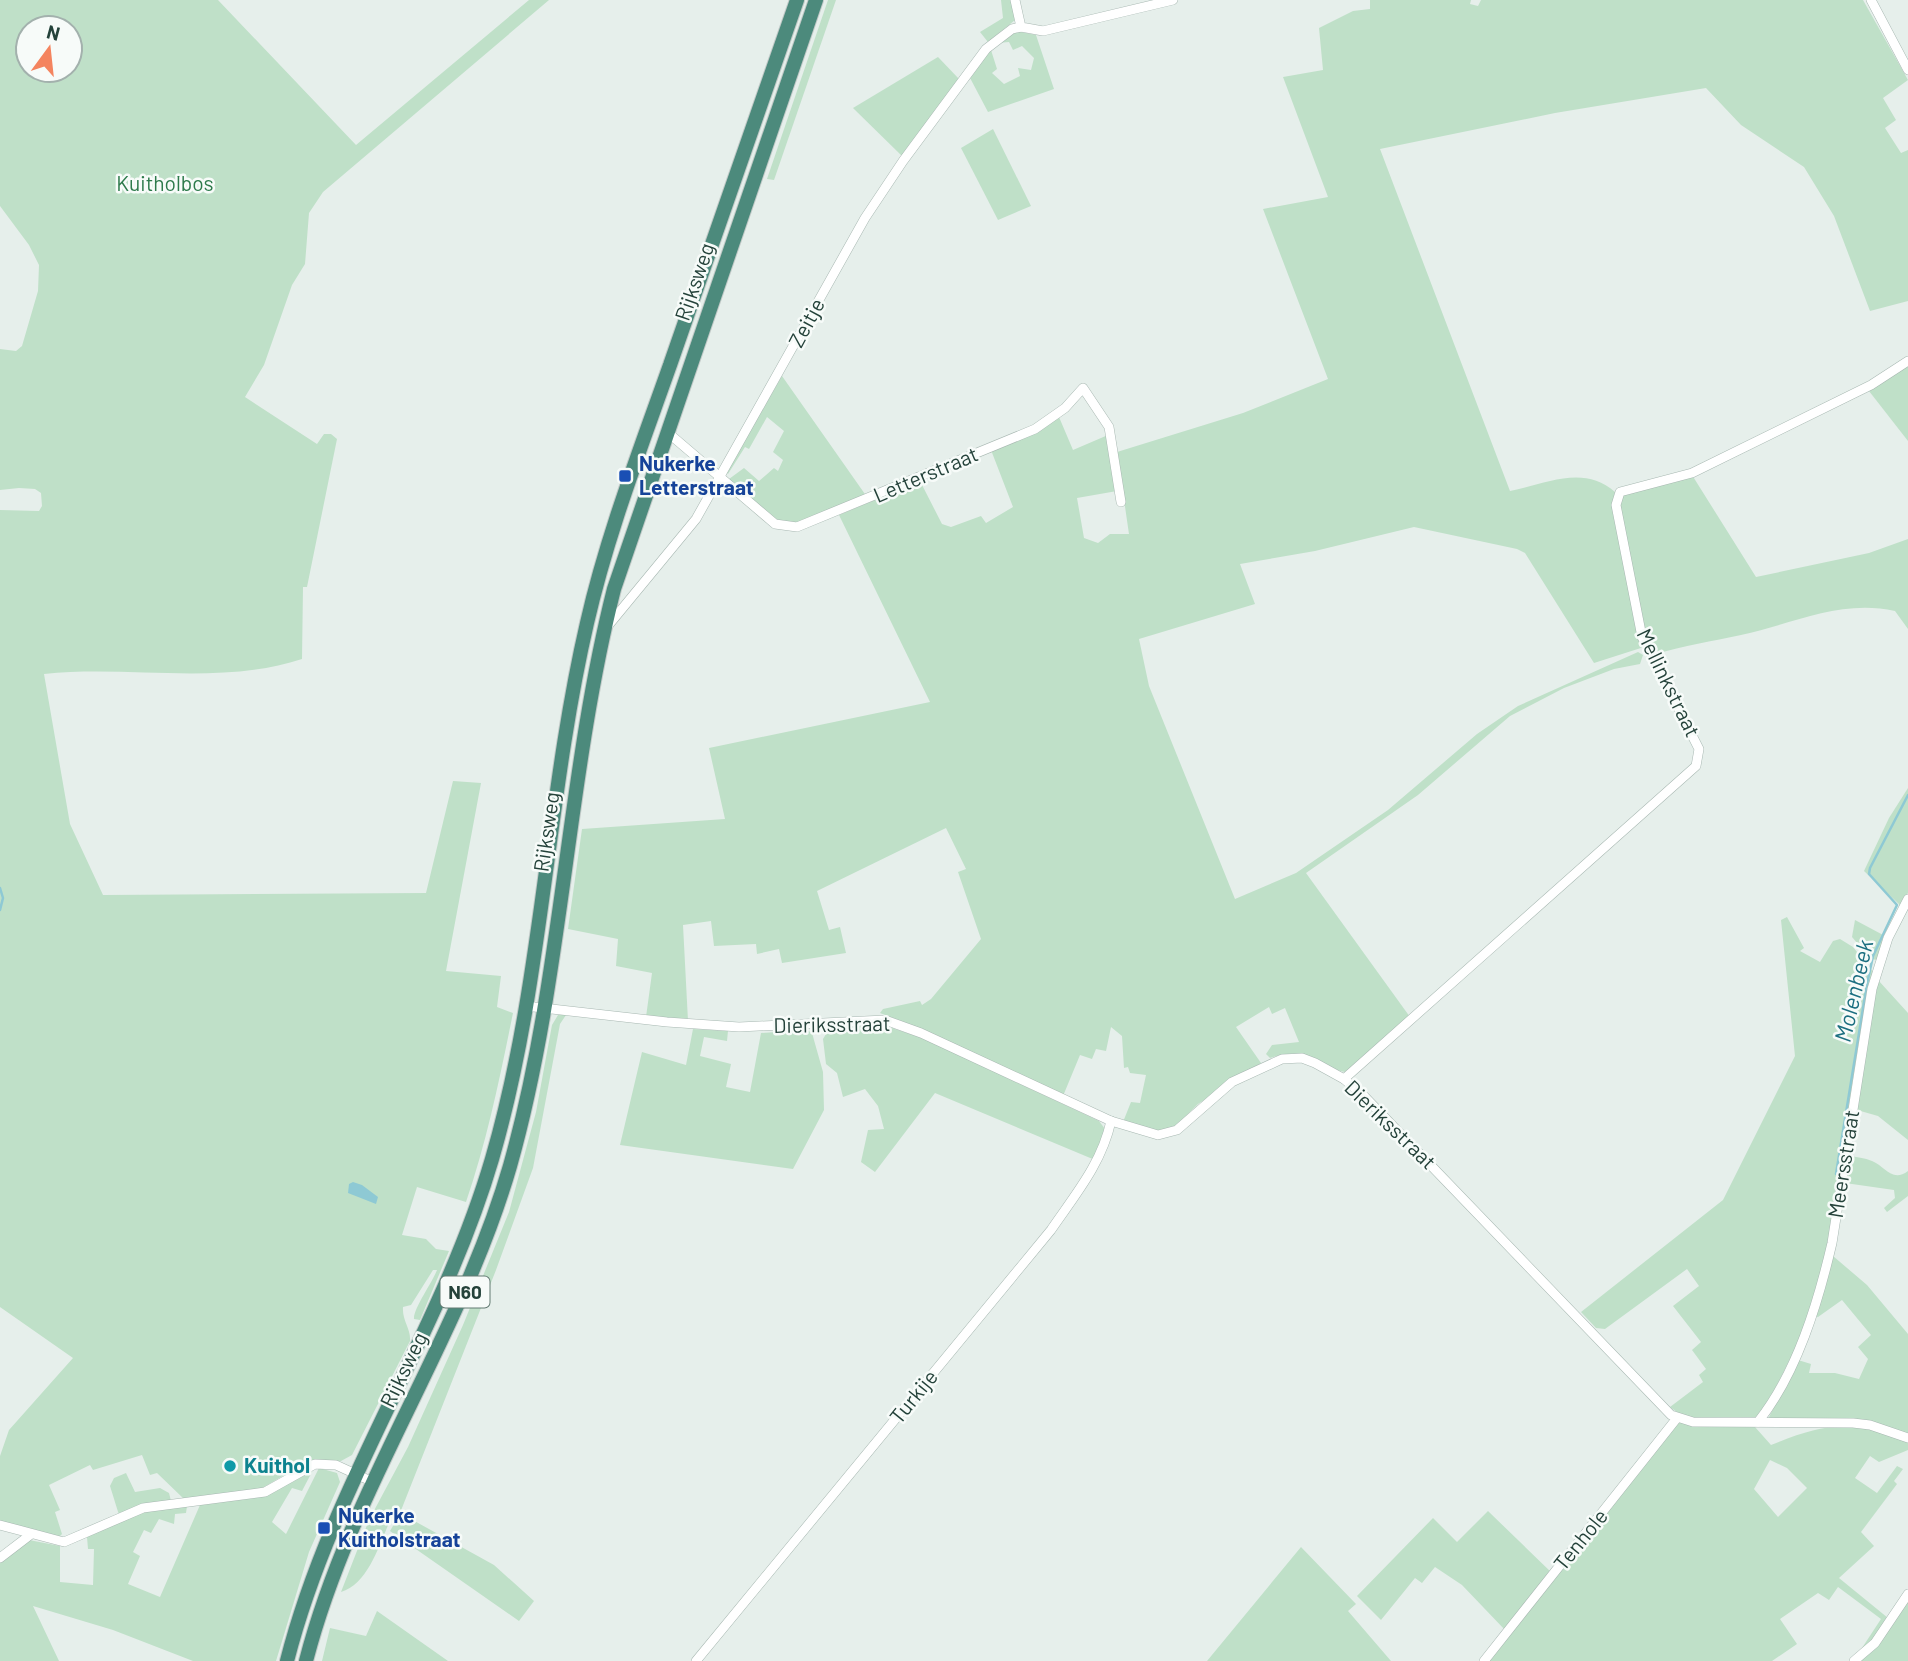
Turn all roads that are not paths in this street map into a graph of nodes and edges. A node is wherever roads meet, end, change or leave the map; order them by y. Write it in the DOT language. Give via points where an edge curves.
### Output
graph roads {
  1 [pos="797,0"];
  2 [pos="816,0"];
  3 [pos="1016,0"];
  4 [pos="1173,0"];
  5 [pos="1871,0"];
  6 [pos="1021,27"];
  7 [pos="1908,70"];
  8 [pos="1908,361"];
  9 [pos="666,431"];
  10 [pos="722,476"];
  11 [pos="1121,502"];
  12 [pos="604,631"];
  13 [pos="1908,899"];
  14 [pos="525,1006"];
  15 [pos="543,1009"];
  16 [pos="1344,1079"];
  17 [pos="1111,1121"];
  18 [pos="1677,1418"];
  19 [pos="1758,1422"];
  20 [pos="1908,1438"];
  21 [pos="357,1474"];
  22 [pos="373,1482"];
  23 [pos="0,1525"];
  24 [pos="30,1535"];
  25 [pos="0,1558"];
  26 [pos="1908,1594"];
  27 [pos="288,1661"];
  28 [pos="306,1661"];
  29 [pos="696,1661"];
  30 [pos="1484,1661"];
  31 [pos="1854,1661"];
  1 -- 14 [label="highway, Rijksweg / N60" via="597,583 569,717"];
  2 -- 9 [label="highway, Rijksweg / N60"];
  3 -- 6 [label="street"];
  4 -- 6 [label="street" via="1043,31"];
  5 -- 7 [label="street"];
  6 -- 10 [label="street, Zeitje" via="986,49 903,161 834,272"];
  8 -- 16 [label="street, Mellinkstraat" via="1871,385 1692,473 1620,492 1616,505 1640,631 1699,749 1696,766"];
  9 -- 10 [label="street, Letterstraat"];
  9 -- 12 [label="highway, Rijksweg / N60"];
  10 -- 11 [label="street, Letterstraat" via="775,524 806,526 1035,429 1065,408 1083,387 1109,427"];
  10 -- 12 [label="street, Zeitje" via="696,519"];
  12 -- 15 [label="highway, Rijksweg / N60" via="579,762"];
  13 -- 19 [label="street, Meersstraat" via="1888,938 1872,989 1823,1277 1796,1351"];
  14 -- 15 [label="street, Dieriksstraat"];
  14 -- 21 [label="highway, Rijksweg / N60" via="500,1131 463,1247"];
  15 -- 17 [label="street, Dieriksstraat" via="739,1027 885,1020"];
  15 -- 22 [label="highway, Rijksweg / N60" via="519,1132 492,1222 455,1314"];
  16 -- 17 [label="street, Dieriksstraat" via="1292,1057 1232,1082 1172,1133 1149,1134"];
  16 -- 18 [label="street, Dieriksstraat"];
  17 -- 29 [label="street, Turkije" via="1098,1162 1051,1230"];
  18 -- 19 [label="street"];
  18 -- 30 [label="street, Tenhole"];
  19 -- 20 [label="street" via="1864,1424"];
  21 -- 22 [label="street"];
  21 -- 24 [label="street" via="336,1465 315,1464 256,1494 143,1508 64,1542"];
  21 -- 27 [label="highway, Rijksweg / N60" via="322,1551"];
  22 -- 28 [label="highway, Rijksweg / N60" via="328,1585"];
  23 -- 24 [label="street"];
  24 -- 25 [label="street"];
  26 -- 31 [label="street" via="1875,1643"];
}
